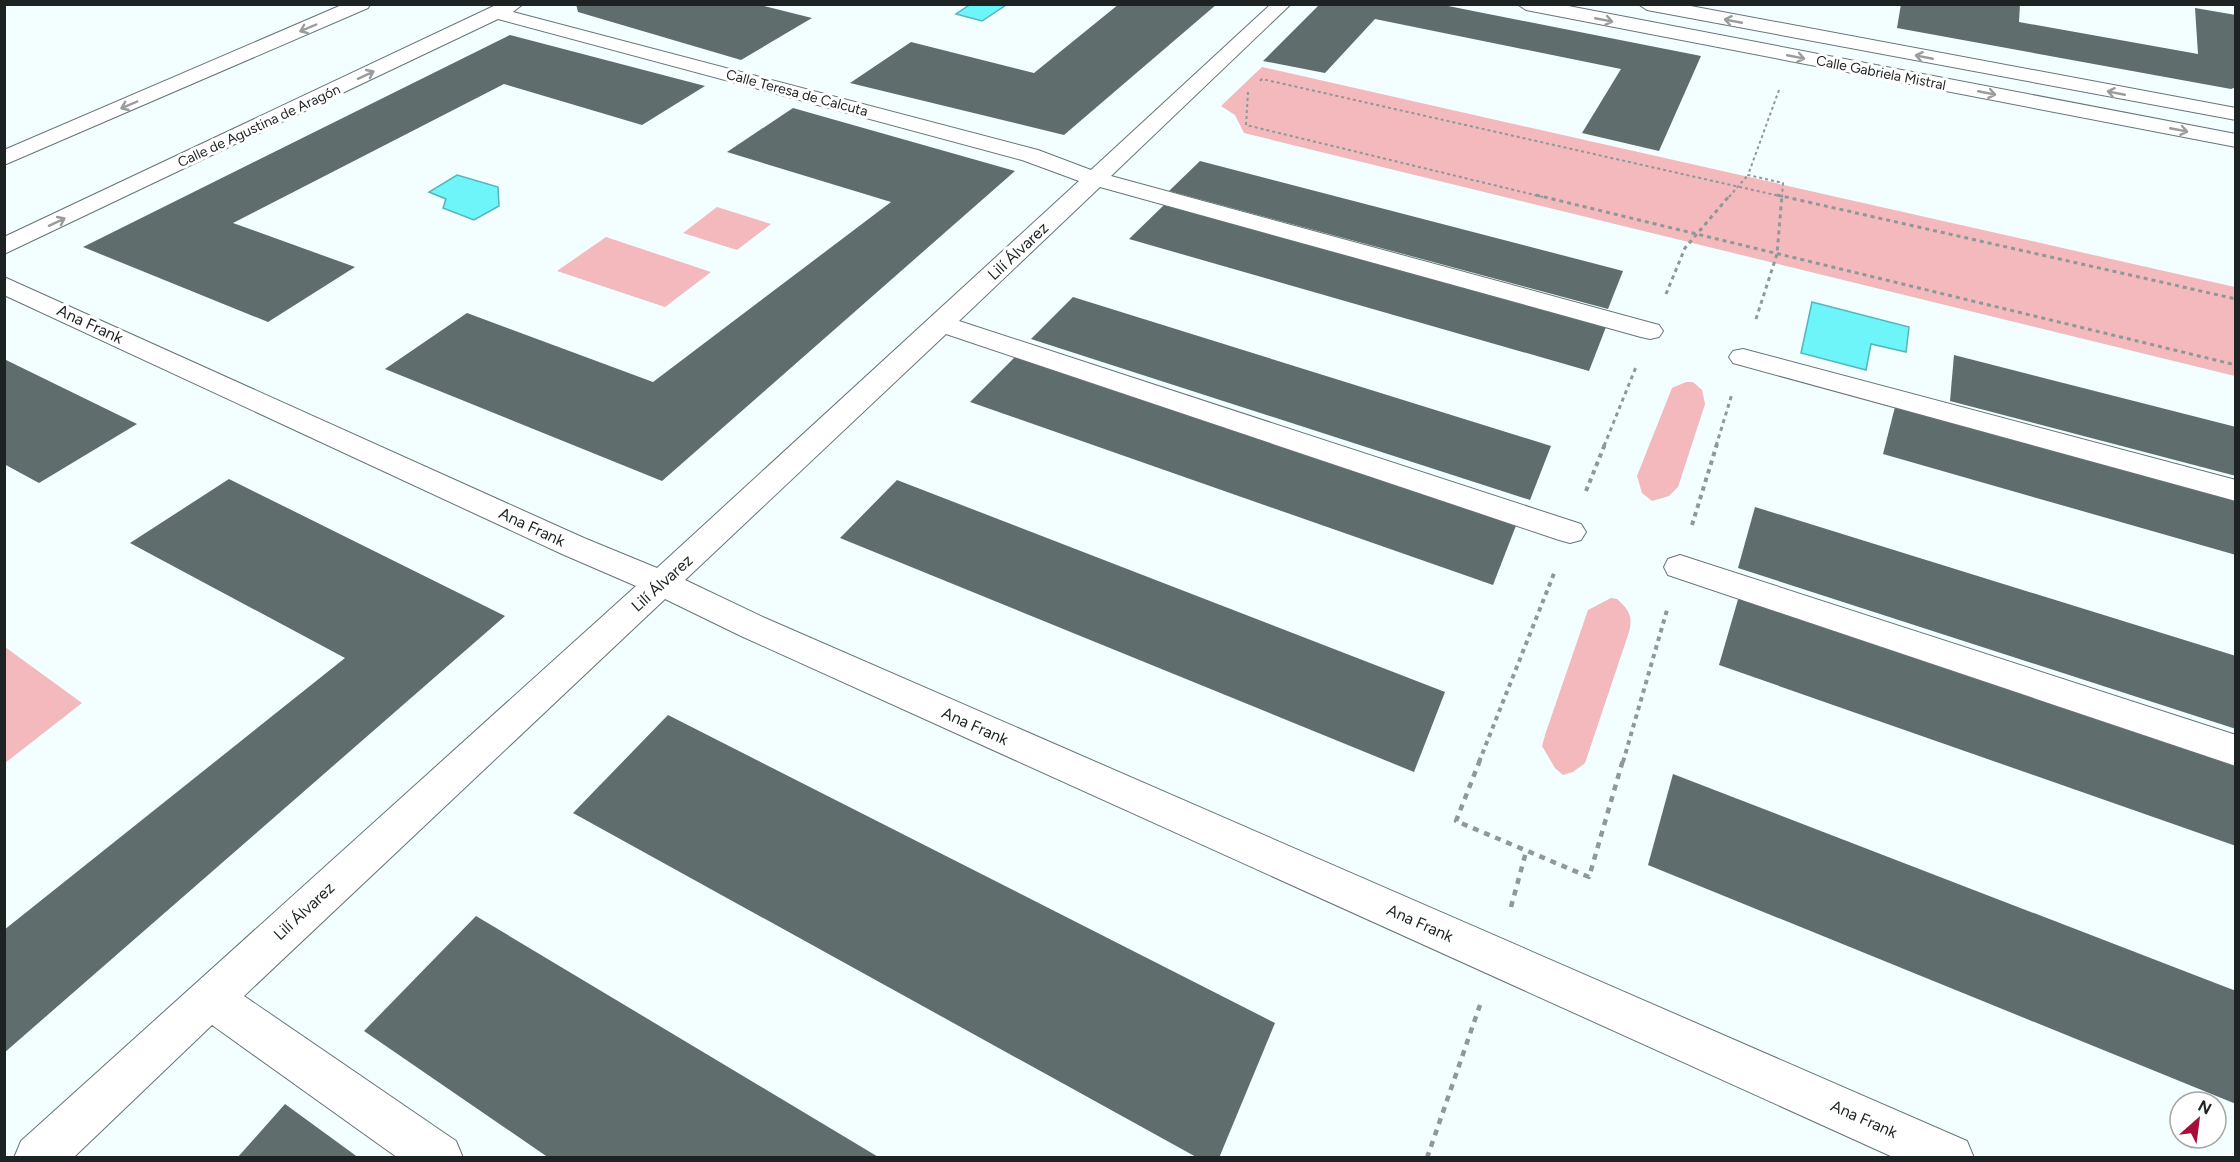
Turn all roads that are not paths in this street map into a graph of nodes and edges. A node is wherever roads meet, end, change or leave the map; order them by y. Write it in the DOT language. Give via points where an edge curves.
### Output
graph roads {
  1 [pos="362,4"];
  2 [pos="1282,4"];
  3 [pos="1526,4"];
  4 [pos="1647,4"];
  5 [pos="505,9"];
  6 [pos="2235,114"];
  7 [pos="2235,141"];
  8 [pos="4,158"];
  9 [pos="1095,179"];
  10 [pos="4,247"];
  11 [pos="4,285"];
  12 [pos="939,323"];
  13 [pos="1650,331"];
  14 [pos="1743,357"];
  15 [pos="2235,491"];
  16 [pos="1570,532"];
  17 [pos="1680,567"];
  18 [pos="662,583"];
  19 [pos="2235,751"];
  20 [pos="210,998"];
  21 [pos="38,1158"];
  22 [pos="439,1158"];
  23 [pos="1950,1158"];
  1 -- 8 [label="street, one-way"];
  2 -- 9 [label="street, Lilí Álvarez"];
  3 -- 7 [label="street, Calle Gabriela Mistral, one-way"];
  6 -- 4 [label="street, Calle Gabriela Mistral, one-way"];
  5 -- 9 [label="street, Calle Teresa de Calcuta" via="1030,155"];
  10 -- 5 [label="street, Calle de Agustina de Aragón, one-way"];
  9 -- 12 [label="street, Lilí Álvarez"];
  9 -- 13 [label="street, Calle Teresa de Calcuta"];
  11 -- 18 [label="street, Ana Frank" via="573,546"];
  12 -- 16 [label="street"];
  12 -- 18 [label="street, Lilí Álvarez"];
  14 -- 15 [label="street"];
  17 -- 19 [label="street"];
  18 -- 20 [label="street, Lilí Álvarez"];
  18 -- 23 [label="street, Ana Frank" via="753,627"];
  20 -- 21 [label="street, Lilí Álvarez"];
  20 -- 22 [label="street"];
}
